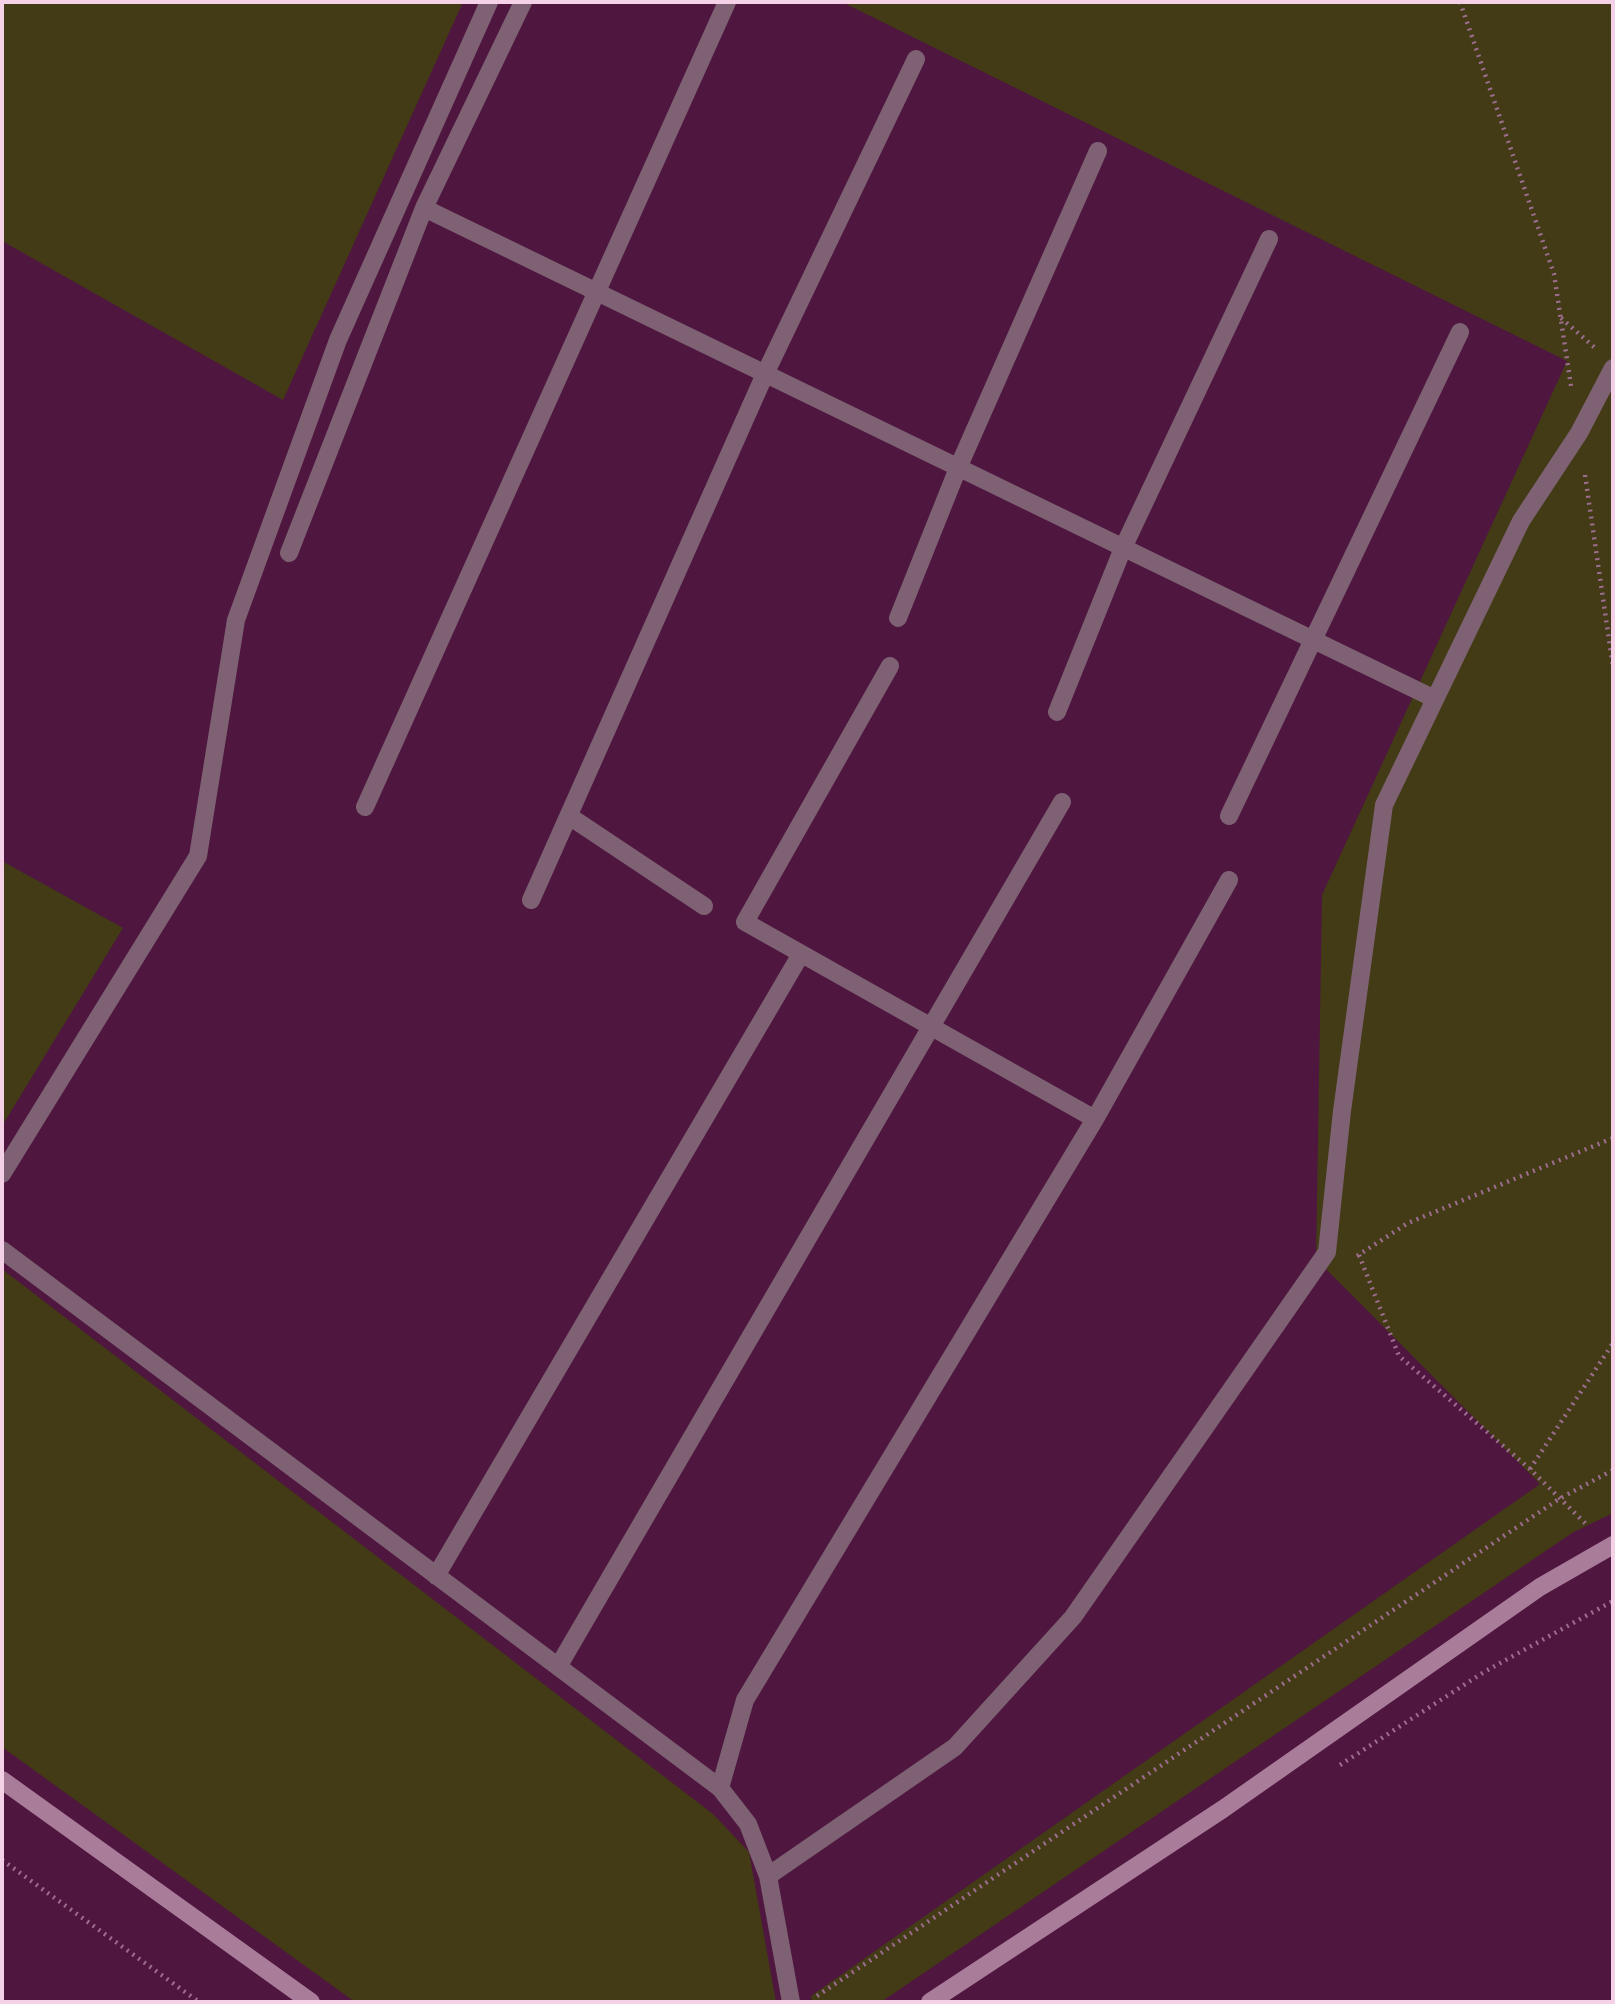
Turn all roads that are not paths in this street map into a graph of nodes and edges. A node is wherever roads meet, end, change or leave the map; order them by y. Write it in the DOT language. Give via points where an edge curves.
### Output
graph roads {
  1 [pos="489,2"];
  2 [pos="523,2"];
  3 [pos="727,2"];
  4 [pos="916,59"];
  5 [pos="1098,150"];
  6 [pos="424,208"];
  7 [pos="1269,239"];
  8 [pos="596,292"];
  9 [pos="1460,332"];
  10 [pos="1613,368"];
  11 [pos="765,374"];
  12 [pos="958,468"];
  13 [pos="1123,548"];
  14 [pos="289,553"];
  15 [pos="898,618"];
  16 [pos="1315,641"];
  17 [pos="890,666"];
  18 [pos="1435,699"];
  19 [pos="1057,712"];
  20 [pos="1062,802"];
  21 [pos="365,807"];
  22 [pos="569,816"];
  23 [pos="1229,816"];
  24 [pos="1229,880"];
  25 [pos="531,900"];
  26 [pos="704,906"];
  27 [pos="801,954"];
  28 [pos="931,1027"];
  29 [pos="1095,1119"];
  30 [pos="2,1174"];
  31 [pos="2,1250"];
  32 [pos="1611,1546"];
  33 [pos="436,1576"];
  34 [pos="558,1667"];
  35 [pos="2,1780"];
  36 [pos="720,1788"];
  37 [pos="768,1876"];
  38 [pos="311,2002"];
  39 [pos="791,2002"];
  40 [pos="930,2002"];
  1 -- 30 [label="street" via="338,340 236,620 198,856"];
  2 -- 6 [label="street"];
  3 -- 8 [label="street"];
  4 -- 11 [label="street"];
  5 -- 12 [label="street"];
  6 -- 8 [label="street"];
  6 -- 14 [label="street"];
  7 -- 13 [label="street"];
  8 -- 11 [label="street"];
  8 -- 21 [label="street"];
  9 -- 16 [label="street"];
  10 -- 18 [label="street" via="1579,433 1521,521"];
  11 -- 12 [label="street"];
  11 -- 22 [label="street"];
  12 -- 13 [label="street"];
  12 -- 15 [label="street"];
  13 -- 16 [label="street"];
  13 -- 19 [label="street"];
  16 -- 18 [label="street"];
  16 -- 23 [label="street"];
  17 -- 27 [label="street" via="745,922"];
  18 -- 37 [label="street" via="1384,805 1327,1252 1073,1617 955,1747"];
  20 -- 28 [label="street"];
  22 -- 25 [label="street"];
  22 -- 26 [label="street"];
  24 -- 29 [label="street"];
  27 -- 28 [label="street"];
  27 -- 33 [label="street"];
  28 -- 29 [label="street"];
  28 -- 34 [label="street"];
  29 -- 36 [label="street" via="745,1700"];
  31 -- 33 [label="street"];
  32 -- 40 [label="street" via="1540,1587 1223,1809"];
  33 -- 34 [label="street"];
  34 -- 36 [label="street"];
  35 -- 38 [label="street"];
  36 -- 37 [label="street" via="748,1824"];
  37 -- 39 [label="street"];
}
